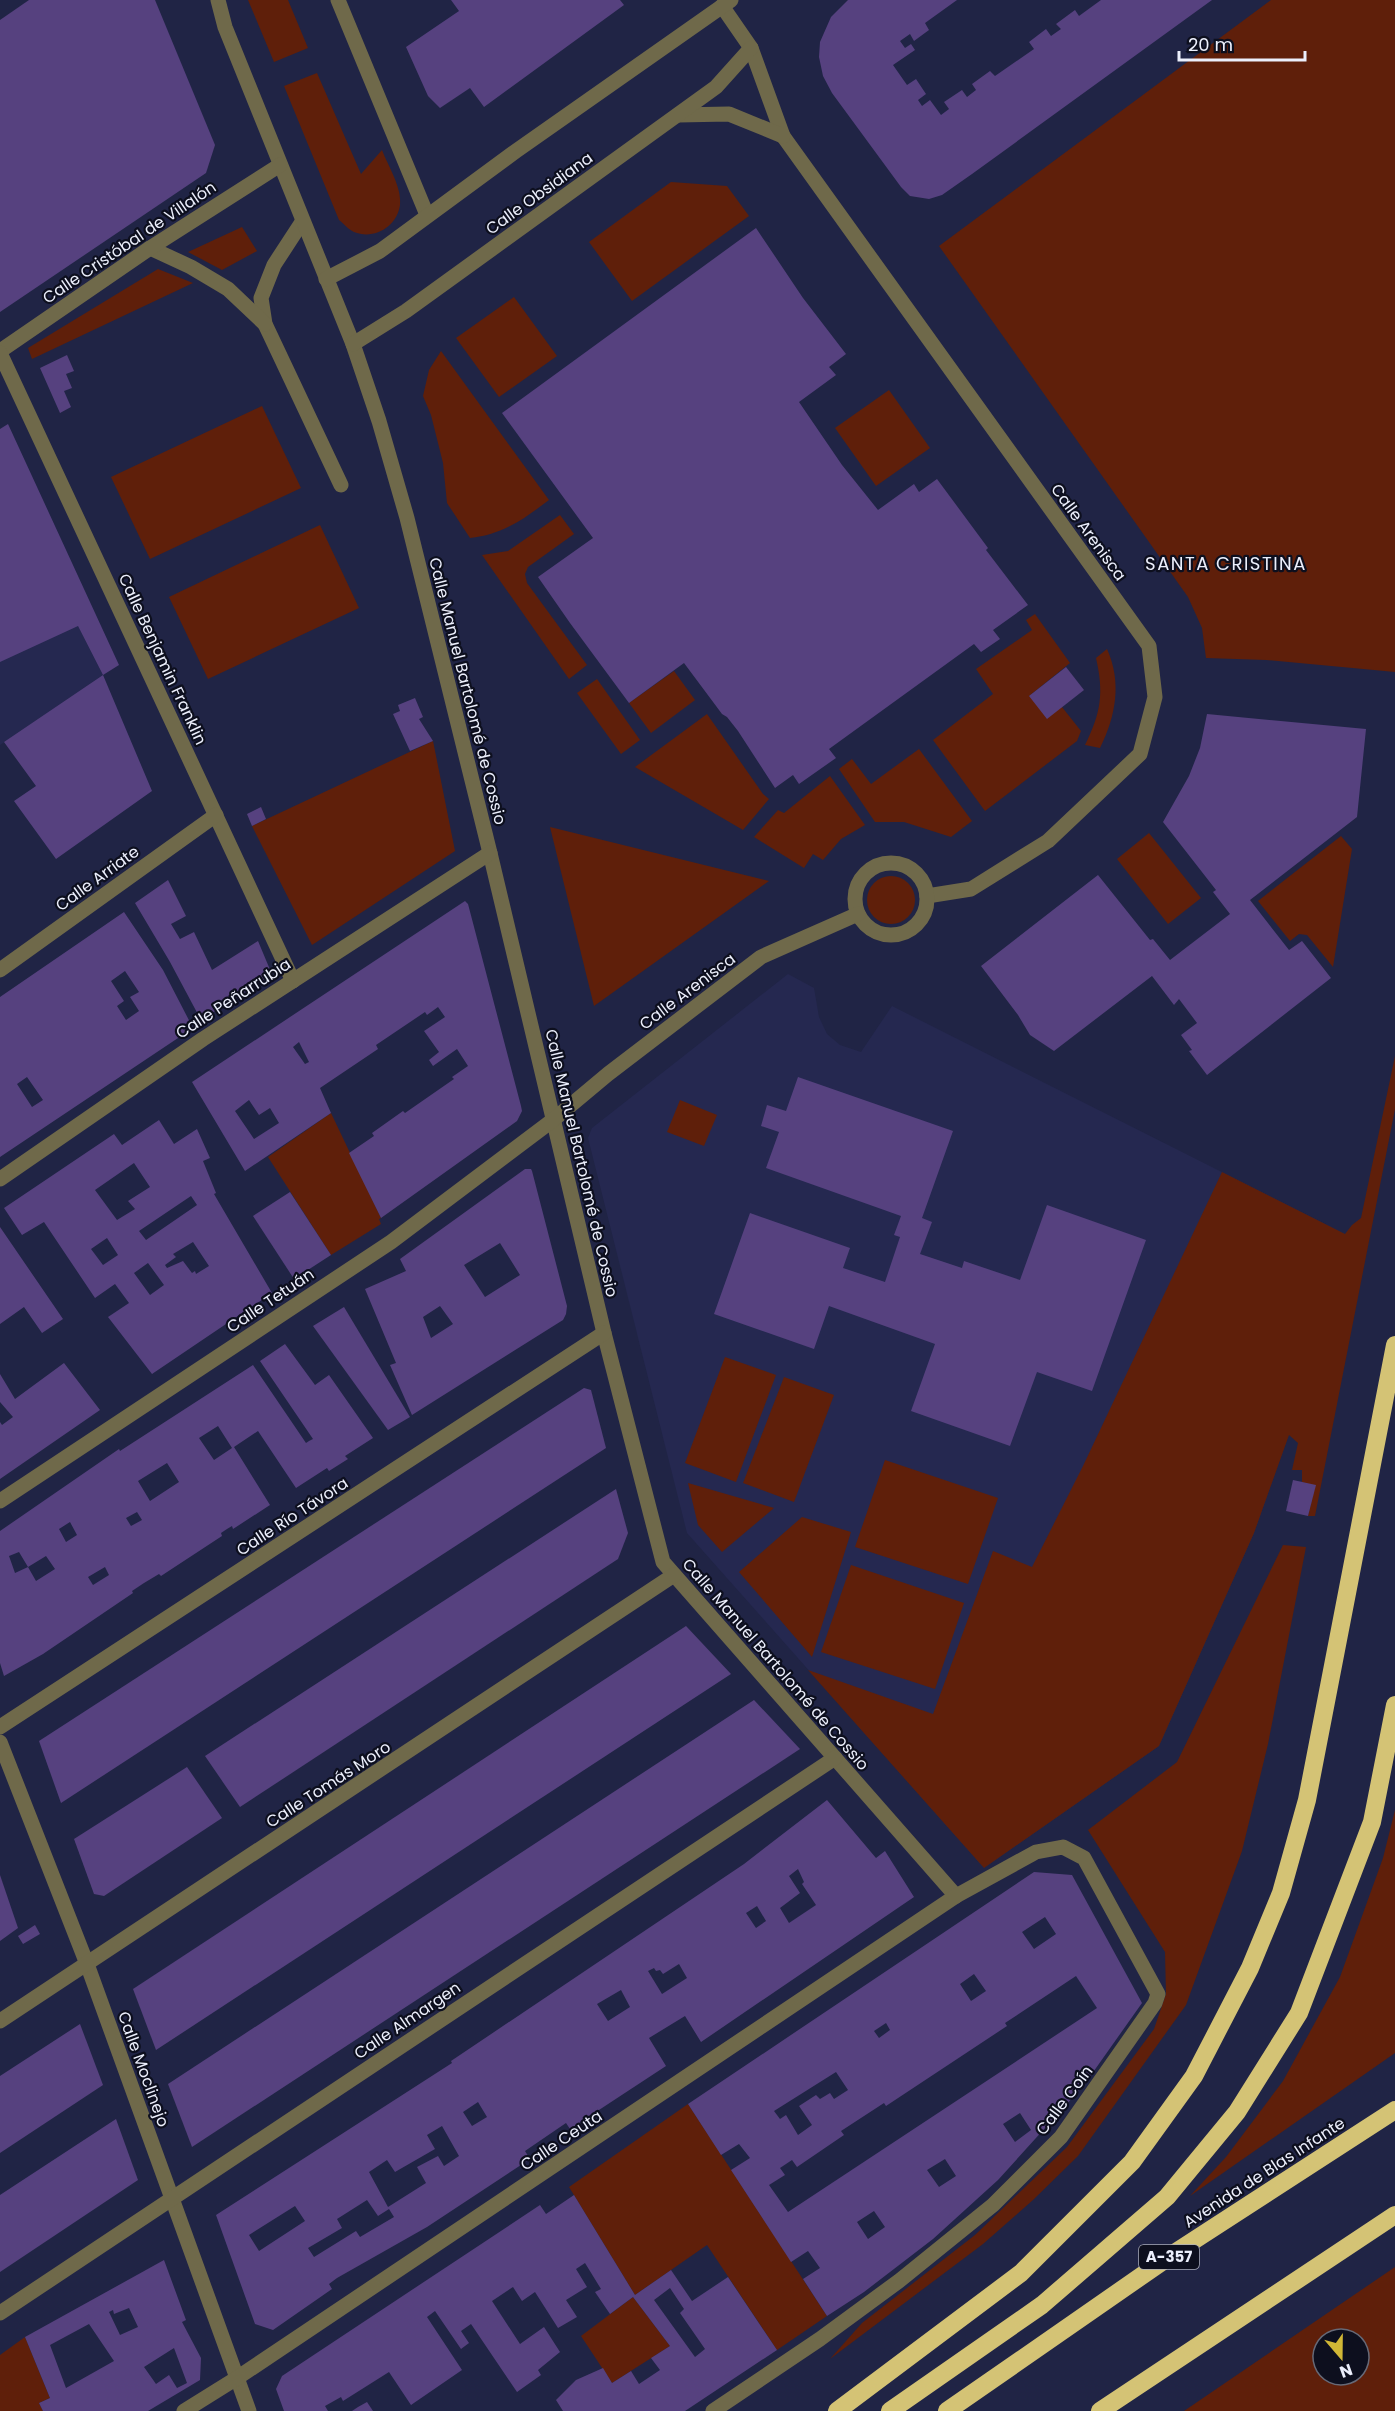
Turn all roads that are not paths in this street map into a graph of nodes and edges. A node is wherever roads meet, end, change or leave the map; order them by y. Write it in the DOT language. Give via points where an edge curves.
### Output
graph roads {
  1 [pos="209,0"];
  2 [pos="218,0"];
  3 [pos="338,0"];
  4 [pos="726,3"];
  5 [pos="225,27"];
  6 [pos="751,48"];
  7 [pos="678,115"];
  8 [pos="783,136"];
  9 [pos="280,165"];
  10 [pos="428,215"];
  11 [pos="302,222"];
  12 [pos="150,248"];
  13 [pos="327,279"];
  14 [pos="265,324"];
  15 [pos="353,344"];
  16 [pos="0,352"];
  17 [pos="341,485"];
  18 [pos="216,815"];
  19 [pos="490,853"];
  20 [pos="927,896"];
  21 [pos="858,914"];
  22 [pos="0,970"];
  23 [pos="293,981"];
  24 [pos="553,1120"];
  25 [pos="0,1179"];
  26 [pos="604,1333"];
  27 [pos="1395,1345"];
  28 [pos="0,1501"];
  29 [pos="674,1575"];
  30 [pos="1395,1705"];
  31 [pos="0,1727"];
  32 [pos="0,1742"];
  33 [pos="835,1758"];
  34 [pos="956,1896"];
  35 [pos="87,1964"];
  36 [pos="0,2021"];
  37 [pos="1395,2110"];
  38 [pos="172,2199"];
  39 [pos="1395,2215"];
  40 [pos="0,2313"];
  41 [pos="237,2378"];
  42 [pos="184,2411"];
  43 [pos="249,2411"];
  44 [pos="713,2411"];
  45 [pos="837,2411"];
  46 [pos="890,2411"];
  47 [pos="947,2411"];
  48 [pos="1100,2411"];
  1 -- 5 [label="street"];
  2 -- 5 [label="street"];
  3 -- 10 [label="street"];
  4 -- 6 [label="street"];
  4 -- 10 [label="street"];
  5 -- 9 [label="street"];
  6 -- 7 [label="street, Calle Obsidiana" via="716,87"];
  6 -- 8 [label="street, Calle Arenisca"];
  7 -- 8 [label="street" via="729,114"];
  7 -- 15 [label="street, Calle Obsidiana" via="406,311"];
  8 -- 20 [label="street, Calle Arenisca" via="1149,646 1155,697 1140,754 1048,841 971,889"];
  9 -- 11 [label="street"];
  9 -- 12 [label="street, Calle Cristóbal de Villalón"];
  10 -- 13 [label="street" via="380,251"];
  11 -- 13 [label="street"];
  11 -- 14 [label="street" via="274,265 261,298"];
  12 -- 14 [label="street" via="228,289"];
  12 -- 16 [label="street, Calle Cristóbal de Villalón"];
  13 -- 15 [label="street"];
  14 -- 17 [label="street"];
  15 -- 19 [label="street, Calle Manuel Bartolomé de Cossio" via="407,518"];
  16 -- 18 [label="street, Calle Benjamin Franklin"];
  18 -- 22 [label="street, Calle Arriate"];
  18 -- 23 [label="street, Calle Benjamin Franklin"];
  19 -- 23 [label="street, Calle Peñarrubia"];
  19 -- 24 [label="street, Calle Manuel Bartolomé de Cossio"];
  20 -- 21 [label="street" via="924,917 900,934 885,935 871,930"];
  20 -- 21 [label="street" via="926,887 912,869 893,862 880,863 860,880 855,892"];
  21 -- 24 [label="street, Calle Arenisca" via="761,957"];
  23 -- 25 [label="street, Calle Peñarrubia"];
  24 -- 26 [label="street, Calle Manuel Bartolomé de Cossio"];
  24 -- 28 [label="street, Calle Tetuán" via="391,1242"];
  26 -- 29 [label="street, Calle Manuel Bartolomé de Cossio" via="663,1562"];
  26 -- 31 [label="street, Calle Río Távora"];
  27 -- 45 [label="highway" via="1307,1800 1281,1893 1250,1968 1194,2076 1132,2162 1021,2273"];
  29 -- 33 [label="street, Calle Manuel Bartolomé de Cossio"];
  29 -- 35 [label="street, Calle Tomás Moro"];
  30 -- 46 [label="highway" via="1372,1822 1299,2013 1237,2112 1167,2197 1114,2243 1042,2305"];
  32 -- 35 [label="street, Calle Moclinejo"];
  33 -- 34 [label="street, Calle Manuel Bartolomé de Cossio"];
  33 -- 38 [label="street, Calle Almargen"];
  34 -- 41 [label="street, Calle Ceuta"];
  34 -- 44 [label="street, Calle Coín" via="1036,1852 1063,1847 1084,1858 1158,1994 1155,2003 1061,2137 993,2205 890,2288"];
  35 -- 36 [label="street, Calle Tomás Moro"];
  35 -- 38 [label="street, Calle Moclinejo"];
  37 -- 47 [label="highway, Avenida de Blas Infante / A-357" via="1176,2252"];
  38 -- 40 [label="street, Calle Almargen"];
  38 -- 41 [label="street, Calle Moclinejo"];
  39 -- 48 [label="highway"];
  41 -- 42 [label="street, Calle Ceuta"];
  41 -- 43 [label="street, Calle Moclinejo"];
}
